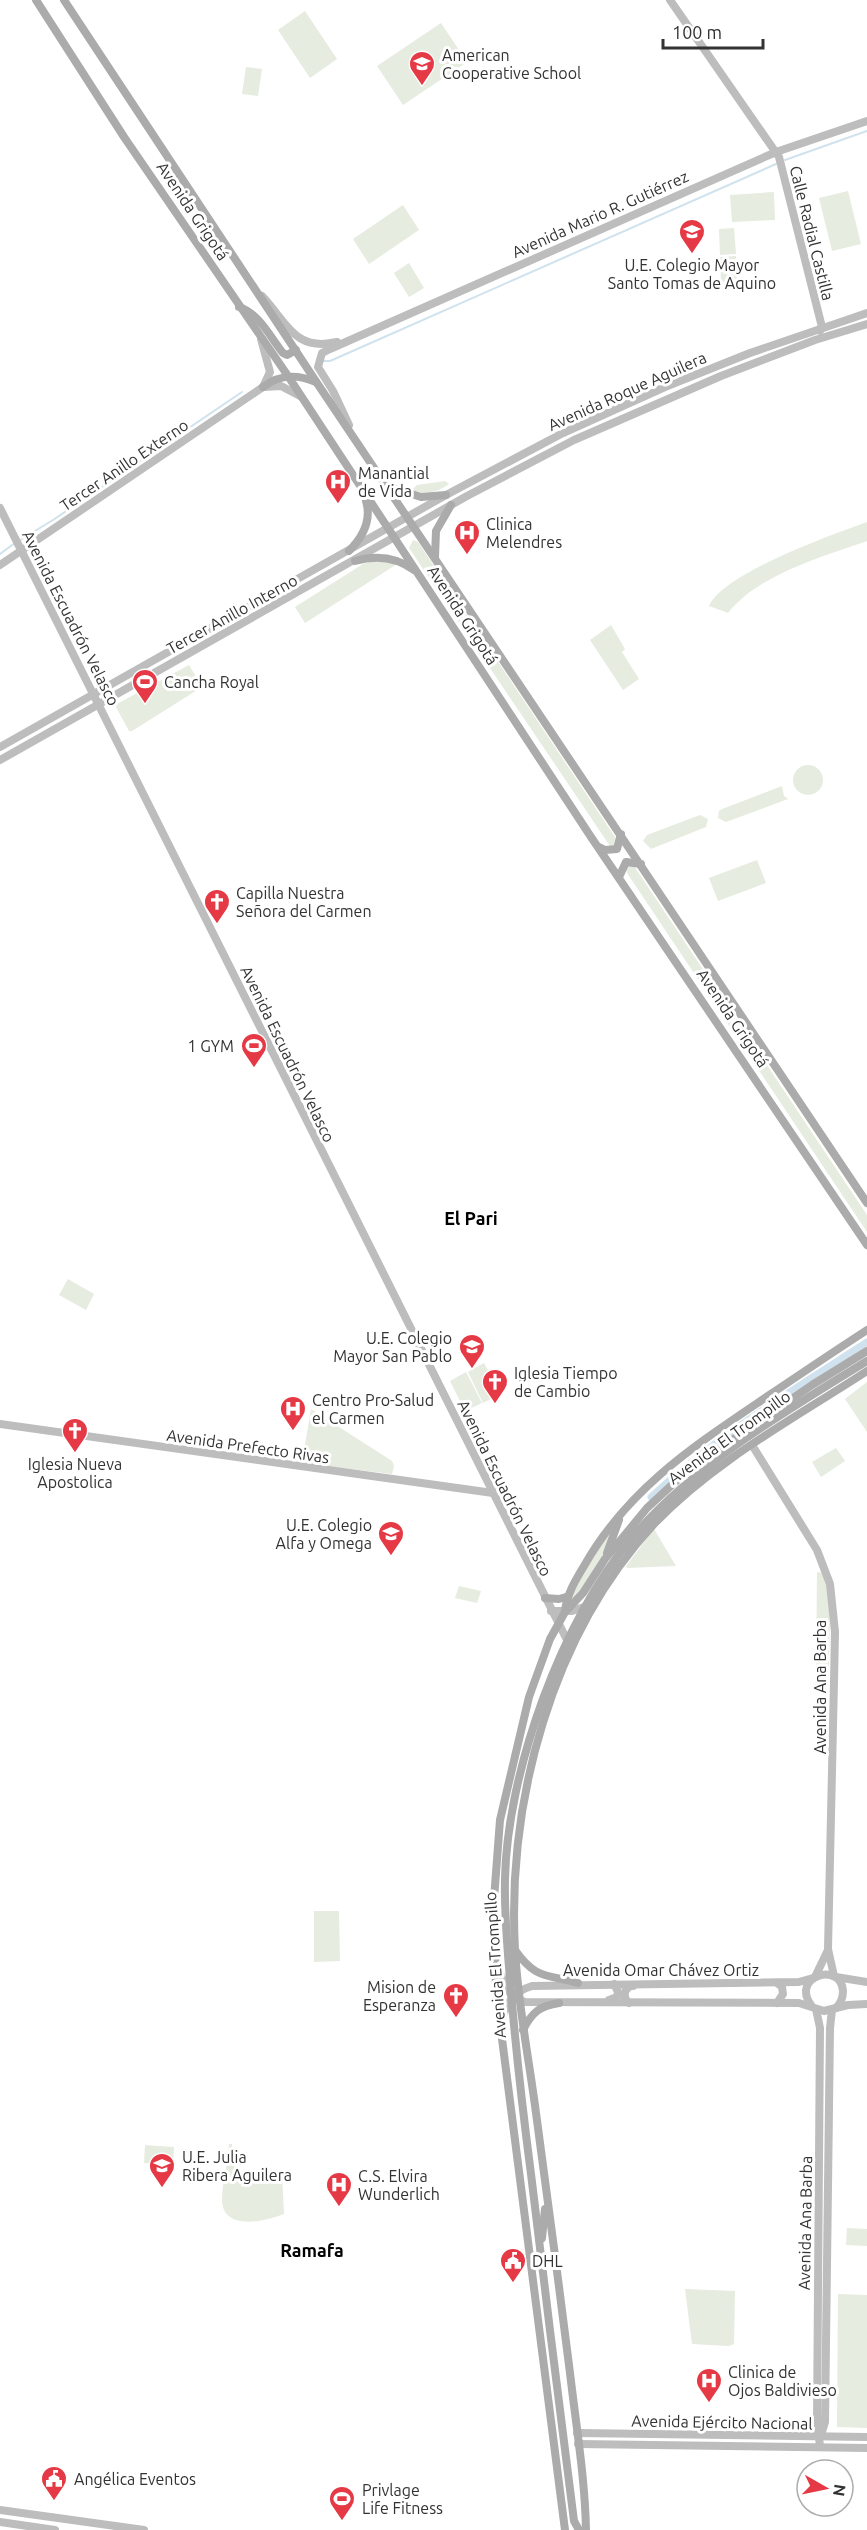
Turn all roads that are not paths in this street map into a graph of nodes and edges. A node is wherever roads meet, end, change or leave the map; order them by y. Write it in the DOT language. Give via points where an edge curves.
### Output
graph roads {
  1 [pos="36,0"];
  2 [pos="64,0"];
  3 [pos="670,0"];
  4 [pos="867,121"];
  5 [pos="779,158"];
  6 [pos="252,284"];
  7 [pos="239,307"];
  8 [pos="867,313"];
  9 [pos="867,324"];
  10 [pos="822,327"];
  11 [pos="851,329"];
  12 [pos="260,338"];
  13 [pos="347,340"];
  14 [pos="804,344"];
  15 [pos="296,350"];
  16 [pos="750,353"];
  17 [pos="288,376"];
  18 [pos="721,376"];
  19 [pos="317,383"];
  20 [pos="262,387"];
  21 [pos="665,387"];
  22 [pos="303,400"];
  23 [pos="640,410"];
  24 [pos="598,416"];
  25 [pos="353,434"];
  26 [pos="574,440"];
  27 [pos="387,486"];
  28 [pos="365,495"];
  29 [pos="446,495"];
  30 [pos="451,505"];
  31 [pos="0,508"];
  32 [pos="408,518"];
  33 [pos="413,526"];
  34 [pos="388,529"];
  35 [pos="394,538"];
  36 [pos="20,547"];
  37 [pos="350,551"];
  38 [pos="436,560"];
  39 [pos="355,561"];
  40 [pos="0,565"];
  41 [pos="419,574"];
  42 [pos="236,615"];
  43 [pos="214,637"];
  44 [pos="147,665"];
  45 [pos="128,689"];
  46 [pos="94,694"];
  47 [pos="100,704"];
  48 [pos="66,711"];
  49 [pos="47,733"];
  50 [pos="0,747"];
  51 [pos="0,760"];
  52 [pos="624,837"];
  53 [pos="599,847"];
  54 [pos="611,850"];
  55 [pos="624,854"];
  56 [pos="639,860"];
  57 [pos="623,866"];
  58 [pos="620,877"];
  59 [pos="867,1203"];
  60 [pos="867,1245"];
  61 [pos="867,1330"];
  62 [pos="867,1351"];
  63 [pos="867,1361"];
  64 [pos="867,1371"];
  65 [pos="0,1424"];
  66 [pos="781,1427"];
  67 [pos="756,1433"];
  68 [pos="752,1445"];
  69 [pos="494,1493"];
  70 [pos="679,1500"];
  71 [pos="621,1514"];
  72 [pos="654,1514"];
  73 [pos="605,1559"];
  74 [pos="566,1597"];
  75 [pos="545,1598"];
  76 [pos="584,1607"];
  77 [pos="551,1611"];
  78 [pos="565,1612"];
  79 [pos="558,1624"];
  80 [pos="567,1640"];
  81 [pos="506,1936"];
  82 [pos="828,1949"];
  83 [pos="515,1950"];
  84 [pos="495,1961"];
  85 [pos="834,1976"];
  86 [pos="814,1978"];
  87 [pos="867,1982"];
  88 [pos="578,1983"];
  89 [pos="664,1983"];
  90 [pos="777,1983"];
  91 [pos="614,1984"];
  92 [pos="516,1996"];
  93 [pos="777,2002"];
  94 [pos="559,2003"];
  95 [pos="581,2003"];
  96 [pos="629,2003"];
  97 [pos="867,2004"];
  98 [pos="815,2009"];
  99 [pos="833,2010"];
  100 [pos="500,2028"];
  101 [pos="523,2030"];
  102 [pos="546,2194"];
  103 [pos="823,2233"];
  104 [pos="540,2254"];
  105 [pos="577,2433"];
  106 [pos="820,2437"];
  107 [pos="867,2437"];
  108 [pos="578,2444"];
  109 [pos="820,2446"];
  110 [pos="867,2448"];
  111 [pos="561,2505"];
  112 [pos="0,2510"];
  113 [pos="0,2522"];
  114 [pos="55,2530"];
  115 [pos="144,2530"];
  116 [pos="558,2530"];
  117 [pos="565,2530"];
  118 [pos="579,2530"];
  119 [pos="586,2530"];
  1 -- 7 [label="main road, Avenida Grigotá"];
  2 -- 6 [label="main road, Avenida Grigotá"];
  3 -- 5 [label="street, Calle Radial Castilla"];
  4 -- 5 [label="street, Avenida Mario R. Gutiérrez"];
  5 -- 10 [label="street, Calle Radial Castilla"];
  5 -- 13 [label="street, Avenida Mario R. Gutiérrez"];
  6 -- 13 [label="street, Avenida Mario R. Gutiérrez" via="302,340 319,345"];
  6 -- 15 [label="main road, Avenida Grigotá"];
  7 -- 12 [label="main road, Avenida Grigotá"];
  7 -- 15 [label="main road" via="258,319 283,353"];
  8 -- 10 [label="street, Avenida Roque Aguilera"];
  9 -- 11 [label="street, Avenida Roque Aguilera"];
  10 -- 11 [label="street, Calle Radial Castilla"];
  10 -- 14 [label="street, Calle Radial Castilla"];
  10 -- 16 [label="street, Avenida Roque Aguilera"];
  11 -- 14 [label="street, Avenida Roque Aguilera"];
  12 -- 17 [label="main road, Avenida Grigotá"];
  12 -- 20 [label="street" via="270,372"];
  13 -- 25 [label="street, Avenida Mario R. Gutiérrez" via="322,353 318,368"];
  14 -- 18 [label="street, Avenida Roque Aguilera"];
  15 -- 19 [label="main road, Avenida Grigotá"];
  16 -- 18 [label="street" via="722,369"];
  16 -- 21 [label="street, Avenida Roque Aguilera"];
  17 -- 19 [label="main road"];
  17 -- 20 [label="main road"];
  17 -- 22 [label="main road, Avenida Grigotá"];
  18 -- 23 [label="street, Avenida Roque Aguilera"];
  19 -- 25 [label="main road, Avenida Grigotá"];
  20 -- 22 [label="street" via="281,386"];
  20 -- 36 [label="street, Tercer Anillo Externo"];
  21 -- 23 [label="street" via="665,396"];
  21 -- 24 [label="street, Avenida Roque Aguilera"];
  22 -- 28 [label="main road, Avenida Grigotá"];
  23 -- 26 [label="street, Avenida Roque Aguilera"];
  24 -- 26 [label="street"];
  24 -- 29 [label="street, Avenida Roque Aguilera"];
  25 -- 27 [label="main road, Avenida Grigotá"];
  26 -- 30 [label="street, Avenida Roque Aguilera"];
  27 -- 29 [label="main road" via="412,495"];
  27 -- 32 [label="main road, Avenida Grigotá"];
  28 -- 34 [label="main road, Avenida Grigotá"];
  28 -- 37 [label="main road" via="365,531"];
  29 -- 32 [label="street, Avenida Roque Aguilera"];
  30 -- 33 [label="street, Avenida Roque Aguilera"];
  30 -- 38 [label="main road" via="436,531"];
  31 -- 36 [label="street, Avenida Escuadrón Velasco"];
  32 -- 33 [label="main road, Avenida Grigotá"];
  32 -- 34 [label="street, Tercer Anillo Interno"];
  33 -- 35 [label="street, Tercer Anillo Interno"];
  33 -- 38 [label="main road, Avenida Grigotá"];
  34 -- 35 [label="main road, Avenida Grigotá"];
  34 -- 37 [label="street, Tercer Anillo Interno"];
  35 -- 39 [label="street, Tercer Anillo Interno"];
  35 -- 41 [label="main road, Avenida Grigotá"];
  36 -- 40 [label="street, Tercer Anillo Externo"];
  36 -- 46 [label="street, Avenida Escuadrón Velasco"];
  37 -- 42 [label="street, Tercer Anillo Interno"];
  38 -- 52 [label="main road, Avenida Grigotá"];
  39 -- 41 [label="main road" via="374,557 393,560"];
  39 -- 43 [label="street, Tercer Anillo Interno"];
  41 -- 53 [label="main road, Avenida Grigotá"];
  42 -- 43 [label="street" via="237,621"];
  42 -- 44 [label="street, Tercer Anillo Interno"];
  43 -- 45 [label="street, Tercer Anillo Interno"];
  44 -- 45 [label="street" via="126,682"];
  44 -- 46 [label="street, Tercer Anillo Interno"];
  45 -- 47 [label="street, Tercer Anillo Interno"];
  46 -- 47 [label="street, Avenida Escuadrón Velasco"];
  46 -- 48 [label="street, Tercer Anillo Interno"];
  47 -- 49 [label="street, Tercer Anillo Interno"];
  47 -- 69 [label="street, Avenida Escuadrón Velasco"];
  48 -- 49 [label="street" via="67,719"];
  48 -- 50 [label="street, Tercer Anillo Interno"];
  49 -- 51 [label="street, Tercer Anillo Interno"];
  52 -- 54 [label="main road" via="617,849"];
  52 -- 55 [label="main road"];
  52 -- 56 [label="main road, Avenida Grigotá"];
  53 -- 54 [label="main road"];
  53 -- 58 [label="main road, Avenida Grigotá"];
  54 -- 55 [label="main road"];
  55 -- 56 [label="main road"];
  55 -- 57 [label="main road"];
  56 -- 57 [label="main road"];
  56 -- 59 [label="main road, Avenida Grigotá"];
  57 -- 58 [label="main road"];
  58 -- 60 [label="main road, Avenida Grigotá"];
  61 -- 71 [label="main road, Avenida El Trompillo" via="678,1458"];
  62 -- 73 [label="main road, Avenida El Trompillo" via="687,1471 647,1508"];
  63 -- 67 [label="main road, Avenida El Trompillo"];
  64 -- 66 [label="main road, Avenida El Trompillo"];
  65 -- 69 [label="street, Avenida Prefecto Rivas"];
  66 -- 67 [label="main road"];
  66 -- 68 [label="main road, Avenida El Trompillo"];
  67 -- 72 [label="main road, Avenida El Trompillo" via="693,1479"];
  68 -- 70 [label="main road, Avenida El Trompillo"];
  68 -- 82 [label="street, Avenida Ana Barba" via="817,1550 830,1584 835,1632"];
  69 -- 75 [label="street, Avenida Escuadrón Velasco"];
  70 -- 72 [label="main road"];
  70 -- 83 [label="main road, Avenida El Trompillo" via="636,1544 606,1585 581,1628 556,1687 522,1812 514,1880"];
  71 -- 73 [label="main road"];
  71 -- 74 [label="main road, Avenida El Trompillo"];
  72 -- 76 [label="main road, Avenida El Trompillo" via="629,1541"];
  73 -- 78 [label="main road, Avenida El Trompillo"];
  74 -- 75 [label="main road"];
  74 -- 78 [label="main road, Avenida El Trompillo"];
  75 -- 77 [label="street, Avenida Escuadrón Velasco"];
  76 -- 78 [label="street"];
  76 -- 80 [label="main road, Avenida El Trompillo"];
  77 -- 78 [label="street"];
  77 -- 79 [label="street, Avenida Escuadrón Velasco"];
  78 -- 79 [label="main road, Avenida El Trompillo"];
  79 -- 80 [label="street, Avenida Escuadrón Velasco"];
  79 -- 84 [label="main road, Avenida El Trompillo" via="530,1697 500,1820 494,1890"];
  80 -- 81 [label="main road, Avenida El Trompillo" via="534,1726 515,1802 505,1875"];
  81 -- 83 [label="main road"];
  81 -- 92 [label="main road, Avenida El Trompillo"];
  82 -- 85 [label="street, Avenida Ana Barba"];
  82 -- 86 [label="street, Avenida Ana Barba"];
  83 -- 88 [label="main road" via="532,1971"];
  83 -- 92 [label="main road, Avenida El Trompillo"];
  84 -- 92 [label="street"];
  84 -- 100 [label="main road, Avenida El Trompillo"];
  85 -- 86 [label="street"];
  85 -- 87 [label="street"];
  85 -- 99 [label="street" via="843,1993"];
  86 -- 90 [label="street, Avenida Omar Chávez Ortiz"];
  86 -- 98 [label="street" via="806,1994"];
  88 -- 91 [label="street, Avenida Omar Chávez Ortiz"];
  88 -- 92 [label="street, Avenida Omar Chávez Ortiz" via="532,1986"];
  89 -- 90 [label="street, Avenida Omar Chávez Ortiz"];
  89 -- 91 [label="street, Avenida Omar Chávez Ortiz"];
  89 -- 96 [label="street" via="630,1986 624,1996"];
  90 -- 93 [label="street" via="783,1991"];
  91 -- 95 [label="street" via="618,1992 614,2000"];
  92 -- 94 [label="street, Avenida Omar Chávez Ortiz"];
  92 -- 100 [label="street"];
  92 -- 101 [label="main road, Avenida El Trompillo"];
  92 -- 104 [label="main road, Avenida El Trompillo"];
  93 -- 96 [label="street, Avenida Omar Chávez Ortiz"];
  93 -- 98 [label="street, Avenida Omar Chávez Ortiz" via="799,2003"];
  94 -- 95 [label="street, Avenida Omar Chávez Ortiz"];
  94 -- 101 [label="main road" via="534,2012"];
  95 -- 96 [label="street, Avenida Omar Chávez Ortiz"];
  97 -- 99 [label="street"];
  98 -- 99 [label="street"];
  98 -- 103 [label="street, Avenida Ana Barba" via="820,2028"];
  99 -- 103 [label="street, Avenida Ana Barba"];
  100 -- 111 [label="main road, Avenida El Trompillo"];
  101 -- 102 [label="main road, Avenida El Trompillo"];
  102 -- 104 [label="main road"];
  102 -- 105 [label="main road, Avenida El Trompillo"];
  103 -- 106 [label="street, Avenida Ana Barba" via="817,2421"];
  104 -- 118 [label="main road, Avenida El Trompillo" via="574,2521"];
  105 -- 106 [label="street, Avenida Ejército Nacional"];
  105 -- 108 [label="main road, Avenida El Trompillo"];
  106 -- 107 [label="street, Avenida Ejército Nacional"];
  106 -- 109 [label="street, Avenida Ana Barba"];
  108 -- 109 [label="street, Avenida Ejército Nacional"];
  108 -- 119 [label="main road, Avenida El Trompillo"];
  109 -- 110 [label="street, Avenida Ejército Nacional"];
  111 -- 116 [label="main road"];
  111 -- 117 [label="main road, Avenida El Trompillo"];
  112 -- 115 [label="street"];
  113 -- 114 [label="street"];
}
